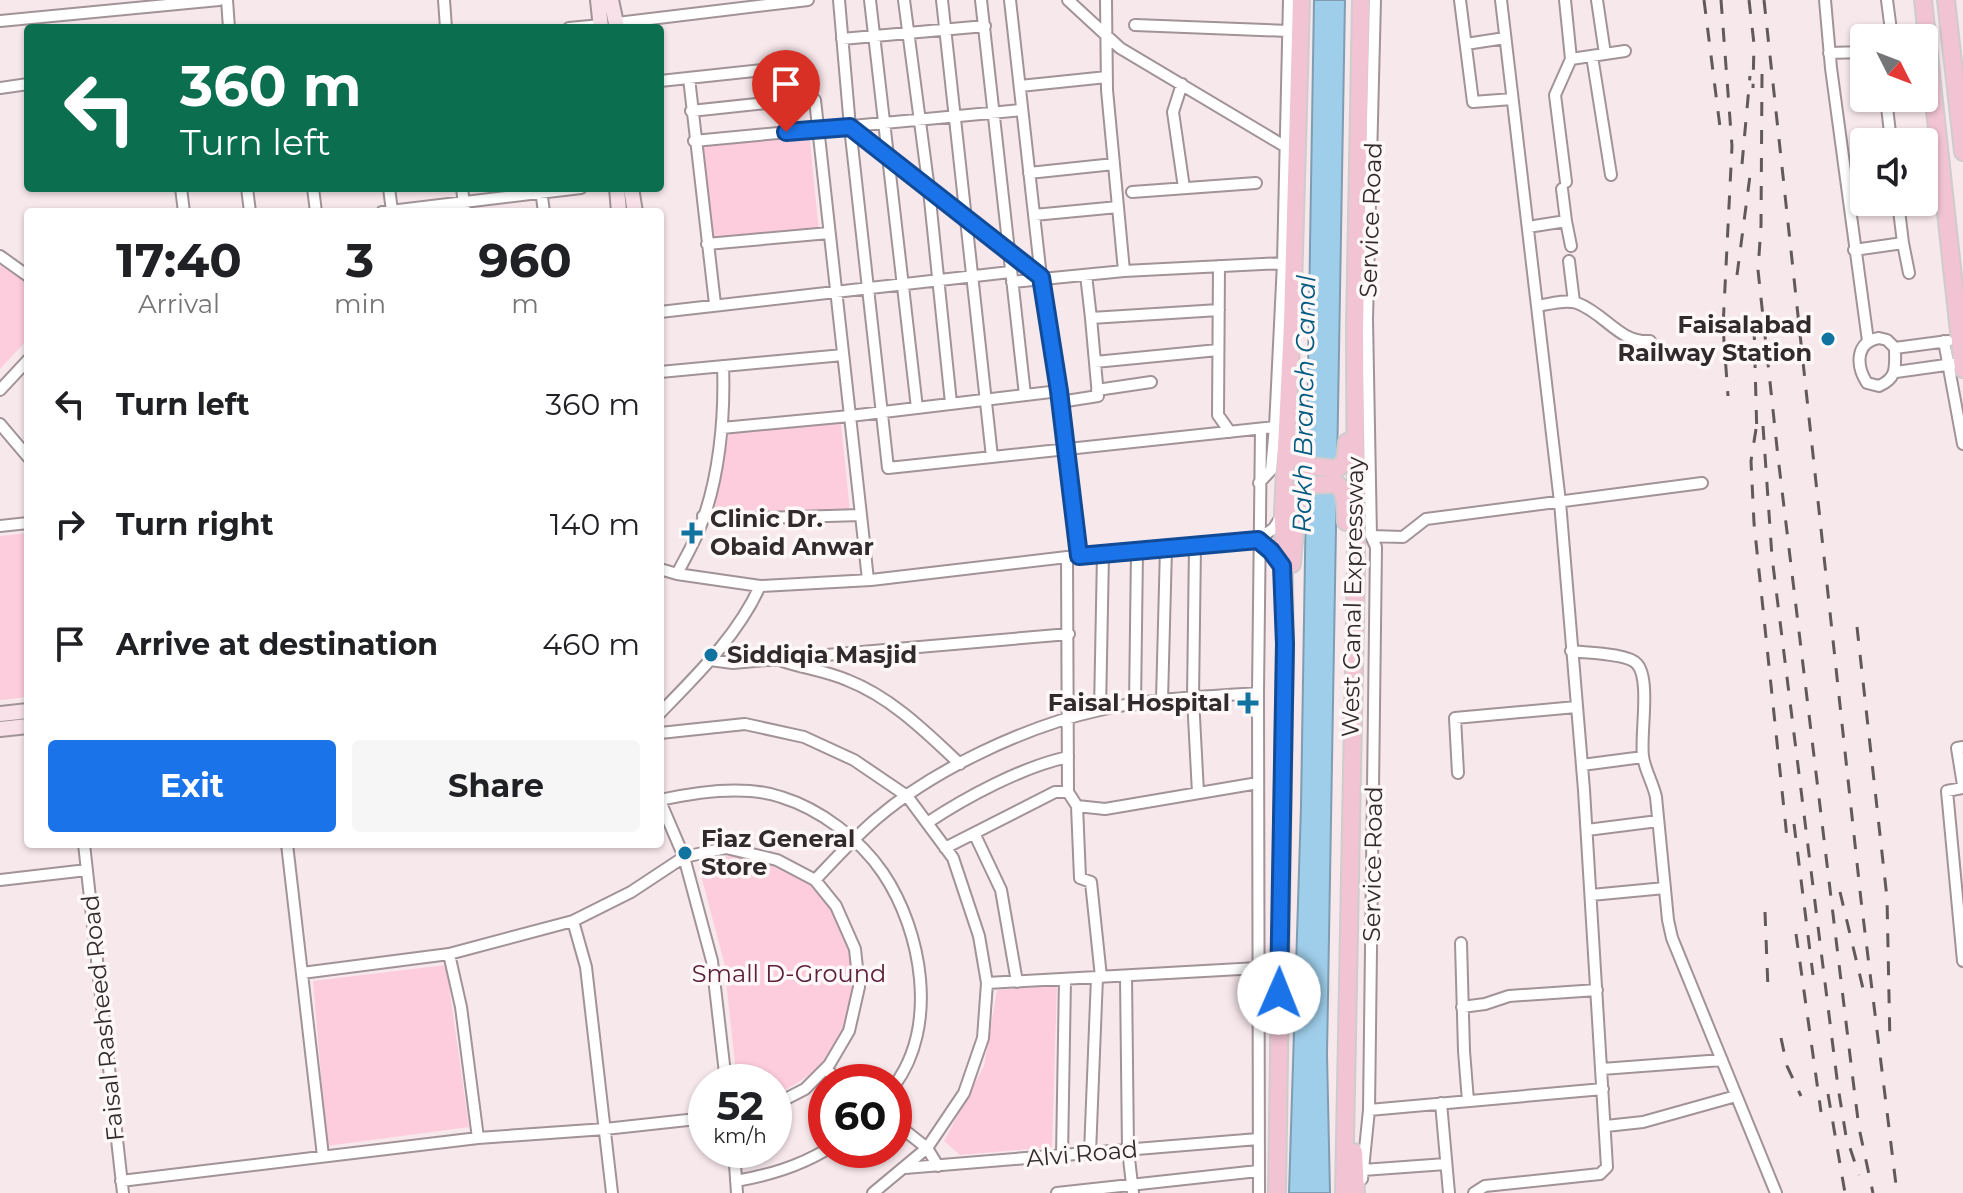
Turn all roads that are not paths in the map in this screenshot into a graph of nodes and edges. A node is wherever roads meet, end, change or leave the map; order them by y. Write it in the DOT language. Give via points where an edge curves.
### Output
graph roads {
  1 [pos="219,0"];
  2 [pos="227,0"];
  3 [pos="444,0"];
  4 [pos="598,0"];
  5 [pos="611,0"];
  6 [pos="808,0"];
  7 [pos="839,0"];
  8 [pos="870,0"];
  9 [pos="904,0"];
  10 [pos="942,0"];
  11 [pos="981,0"];
  12 [pos="1010,0"];
  13 [pos="1068,0"];
  14 [pos="1106,0"];
  15 [pos="1289,0"];
  16 [pos="1301,0"];
  17 [pos="1364,0"];
  18 [pos="1375,0"];
  19 [pos="1460,0"];
  20 [pos="1501,0"];
  21 [pos="1565,0"];
  22 [pos="1597,0"];
  23 [pos="1825,0"];
  24 [pos="1887,0"];
  25 [pos="1923,0"];
  26 [pos="1946,0"];
  27 [pos="741,4"];
  28 [pos="0,21"];
  29 [pos="229,24"];
  30 [pos="446,24"];
  31 [pos="608,24"];
  32 [pos="609,24"];
  33 [pos="621,24"];
  34 [pos="1890,24"];
  35 [pos="1924,24"];
  36 [pos="1135,25"];
  37 [pos="985,26"];
  38 [pos="945,28"];
  39 [pos="907,31"];
  40 [pos="1288,31"];
  41 [pos="1106,35"];
  42 [pos="874,36"];
  43 [pos="1505,38"];
  44 [pos="842,39"];
  45 [pos="1466,44"];
  46 [pos="1625,51"];
  47 [pos="1850,52"];
  48 [pos="1829,53"];
  49 [pos="1605,54"];
  50 [pos="1592,56"];
  51 [pos="1571,59"];
  52 [pos="772,69"];
  53 [pos="1107,77"];
  54 [pos="689,78"];
  55 [pos="664,81"];
  56 [pos="1182,84"];
  57 [pos="24,85"];
  58 [pos="1020,86"];
  59 [pos="0,88"];
  60 [pos="1512,99"];
  61 [pos="1022,110"];
  62 [pos="1958,110"];
  63 [pos="691,111"];
  64 [pos="994,113"];
  65 [pos="1935,113"];
  66 [pos="955,117"];
  67 [pos="918,119"];
  68 [pos="884,124"];
  69 [pos="850,127"];
  70 [pos="817,129"];
  71 [pos="694,141"];
  72 [pos="1286,147"];
  73 [pos="1963,152"];
  74 [pos="888,158"];
  75 [pos="1114,164"];
  76 [pos="1029,173"];
  77 [pos="1611,175"];
  78 [pos="1256,183"];
  79 [pos="1184,188"];
  80 [pos="929,190"];
  81 [pos="536,192"];
  82 [pos="1132,192"];
  83 [pos="1118,207"];
  84 [pos="464,208"];
  85 [pos="1034,215"];
  86 [pos="1900,216"];
  87 [pos="966,218"];
  88 [pos="1566,221"];
  89 [pos="1528,227"];
  90 [pos="829,233"];
  91 [pos="1903,243"];
  92 [pos="707,244"];
  93 [pos="1571,246"];
  94 [pos="1854,250"];
  95 [pos="1009,252"];
  96 [pos="0,256"];
  97 [pos="1569,261"];
  98 [pos="1283,263"];
  99 [pos="1219,266"];
  100 [pos="1124,271"];
  101 [pos="24,273"];
  102 [pos="1909,273"];
  103 [pos="1086,275"];
  104 [pos="972,276"];
  105 [pos="1011,277"];
  106 [pos="1042,278"];
  107 [pos="938,280"];
  108 [pos="903,284"];
  109 [pos="869,287"];
  110 [pos="836,291"];
  111 [pos="1958,299"];
  112 [pos="1574,302"];
  113 [pos="715,304"];
  114 [pos="1538,306"];
  115 [pos="1219,310"];
  116 [pos="664,311"];
  117 [pos="1091,318"];
  118 [pos="1292,324"];
  119 [pos="1355,328"];
  120 [pos="1955,340"];
  121 [pos="1650,341"];
  122 [pos="1868,341"];
  123 [pos="1895,348"];
  124 [pos="1218,350"];
  125 [pos="843,355"];
  126 [pos="1095,362"];
  127 [pos="24,365"];
  128 [pos="1959,365"];
  129 [pos="723,366"];
  130 [pos="664,372"];
  131 [pos="1896,372"];
  132 [pos="1151,382"];
  133 [pos="0,390"];
  134 [pos="1097,390"];
  135 [pos="1025,395"];
  136 [pos="1060,397"];
  137 [pos="986,400"];
  138 [pos="951,403"];
  139 [pos="917,408"];
  140 [pos="882,412"];
  141 [pos="850,416"];
  142 [pos="0,424"];
  143 [pos="1275,427"];
  144 [pos="722,428"];
  145 [pos="1261,429"];
  146 [pos="1230,432"];
  147 [pos="1963,444"];
  148 [pos="1066,450"];
  149 [pos="24,452"];
  150 [pos="992,457"];
  151 [pos="1305,475"];
  152 [pos="1337,476"];
  153 [pos="1259,483"];
  154 [pos="1702,483"];
  155 [pos="1560,502"];
  156 [pos="1283,512"];
  157 [pos="861,515"];
  158 [pos="703,516"];
  159 [pos="24,523"];
  160 [pos="0,526"];
  161 [pos="1371,536"];
  162 [pos="1258,540"];
  163 [pos="1195,545"];
  164 [pos="1166,548"];
  165 [pos="1137,551"];
  166 [pos="1103,554"];
  167 [pos="1073,556"];
  168 [pos="1282,566"];
  169 [pos="664,570"];
  170 [pos="677,574"];
  171 [pos="868,580"];
  172 [pos="760,586"];
  173 [pos="1069,634"];
  174 [pos="1285,644"];
  175 [pos="1354,651"];
  176 [pos="1571,651"];
  177 [pos="778,659"];
  178 [pos="710,660"];
  179 [pos="1258,693"];
  180 [pos="1193,698"];
  181 [pos="1162,700"];
  182 [pos="1135,705"];
  183 [pos="1576,707"];
  184 [pos="664,709"];
  185 [pos="1100,710"];
  186 [pos="24,711"];
  187 [pos="0,714"];
  188 [pos="1067,719"];
  189 [pos="24,726"];
  190 [pos="0,729"];
  191 [pos="664,733"];
  192 [pos="1963,747"];
  193 [pos="1068,757"];
  194 [pos="1643,757"];
  195 [pos="960,764"];
  196 [pos="1582,765"];
  197 [pos="1458,773"];
  198 [pos="1258,783"];
  199 [pos="1963,786"];
  200 [pos="1068,792"];
  201 [pos="1198,793"];
  202 [pos="907,796"];
  203 [pos="664,799"];
  204 [pos="1077,806"];
  205 [pos="664,810"];
  206 [pos="1658,821"];
  207 [pos="927,823"];
  208 [pos="1587,830"];
  209 [pos="974,833"];
  210 [pos="854,840"];
  211 [pos="84,848"];
  212 [pos="287,848"];
  213 [pos="945,848"];
  214 [pos="684,857"];
  215 [pos="87,870"];
  216 [pos="0,880"];
  217 [pos="815,880"];
  218 [pos="1348,886"];
  219 [pos="1665,888"];
  220 [pos="1591,895"];
  221 [pos="1281,898"];
  222 [pos="573,921"];
  223 [pos="1461,943"];
  224 [pos="449,954"];
  225 [pos="1963,961"];
  226 [pos="1258,968"];
  227 [pos="302,973"];
  228 [pos="1099,977"];
  229 [pos="1126,977"];
  230 [pos="1065,979"];
  231 [pos="1017,982"];
  232 [pos="987,983"];
  233 [pos="1597,990"];
  234 [pos="1462,1007"];
  235 [pos="1722,1060"];
  236 [pos="724,1064"];
  237 [pos="828,1064"];
  238 [pos="906,1064"];
  239 [pos="1602,1069"];
  240 [pos="1603,1089"];
  241 [pos="1736,1096"];
  242 [pos="1468,1101"];
  243 [pos="1441,1103"];
  244 [pos="1369,1110"];
  245 [pos="688,1120"];
  246 [pos="1606,1126"];
  247 [pos="605,1129"];
  248 [pos="912,1136"];
  249 [pos="478,1138"];
  250 [pos="1262,1144"];
  251 [pos="927,1148"];
  252 [pos="1128,1150"];
  253 [pos="1090,1153"];
  254 [pos="323,1156"];
  255 [pos="1062,1156"];
  256 [pos="808,1160"];
  257 [pos="912,1162"];
  258 [pos="1446,1164"];
  259 [pos="938,1166"];
  260 [pos="735,1168"];
  261 [pos="905,1168"];
  262 [pos="912,1168"];
  263 [pos="1363,1170"];
  264 [pos="1258,1171"];
  265 [pos="121,1181"];
  266 [pos="736,1181"];
  267 [pos="1132,1189"];
  268 [pos="123,1193"];
  269 [pos="612,1193"];
  270 [pos="737,1193"];
  271 [pos="873,1193"];
  272 [pos="1057,1193"];
  273 [pos="1259,1193"];
  274 [pos="1267,1193"];
  275 [pos="1277,1193"];
  276 [pos="1344,1193"];
  277 [pos="1358,1193"];
  278 [pos="1449,1193"];
  279 [pos="1474,1193"];
  280 [pos="1776,1193"];
  1 -- 28 [label="street"];
  2 -- 29 [label="street"];
  3 -- 30 [label="street"];
  4 -- 31 [label="street"];
  5 -- 32 [label="street"];
  6 -- 27 [label="street"];
  7 -- 44 [label="street"];
  8 -- 42 [label="street"];
  9 -- 39 [label="street"];
  10 -- 38 [label="street"];
  11 -- 37 [label="street"];
  12 -- 58 [label="street"];
  13 -- 41 [label="street"];
  14 -- 41 [label="street"];
  15 -- 40 [label="street"];
  16 -- 118 [label="main road"];
  17 -- 119 [label="main road, West Canal Expressway"];
  18 -- 161 [label="street, Service Road" via="1367,319"];
  19 -- 45 [label="street"];
  20 -- 43 [label="street"];
  21 -- 51 [label="street"];
  22 -- 49 [label="street"];
  23 -- 48 [label="street"];
  24 -- 34 [label="street"];
  25 -- 35 [label="main road"];
  26 -- 62 [label="main road"];
  27 -- 33 [label="street"];
  36 -- 40 [label="street"];
  37 -- 38 [label="street"];
  37 -- 64 [label="street"];
  38 -- 39 [label="street"];
  38 -- 66 [label="street"];
  39 -- 42 [label="street"];
  39 -- 67 [label="street"];
  40 -- 72 [label="street"];
  41 -- 53 [label="street"];
  41 -- 56 [label="street"];
  42 -- 44 [label="street"];
  42 -- 68 [label="street"];
  43 -- 45 [label="street"];
  43 -- 60 [label="street"];
  44 -- 69 [label="street"];
  45 -- 60 [label="street" via="1473,102"];
  46 -- 49 [label="street"];
  47 -- 48 [label="street"];
  48 -- 94 [label="street"];
  49 -- 50 [label="street"];
  50 -- 51 [label="street"];
  50 -- 77 [label="street"];
  51 -- 88 [label="street" via="1555,95"];
  52 -- 54 [label="street"];
  53 -- 58 [label="street"];
  53 -- 75 [label="street"];
  54 -- 55 [label="street"];
  54 -- 63 [label="street"];
  56 -- 72 [label="street"];
  56 -- 79 [label="street" via="1173,112"];
  57 -- 59 [label="street"];
  58 -- 61 [label="street"];
  60 -- 89 [label="street"];
  61 -- 64 [label="street"];
  61 -- 76 [label="street"];
  62 -- 65 [label="main road"];
  62 -- 73 [label="main road"];
  63 -- 70 [label="street" via="812,98"];
  63 -- 71 [label="street"];
  64 -- 66 [label="street"];
  64 -- 95 [label="street"];
  65 -- 111 [label="main road"];
  66 -- 67 [label="street"];
  66 -- 87 [label="street"];
  67 -- 68 [label="street"];
  67 -- 80 [label="street"];
  68 -- 69 [label="street"];
  68 -- 74 [label="street"];
  69 -- 70 [label="street"];
  69 -- 74 [label="street"];
  69 -- 109 [label="street"];
  70 -- 71 [label="street"];
  70 -- 90 [label="street"];
  71 -- 92 [label="street"];
  72 -- 98 [label="street"];
  74 -- 80 [label="street"];
  74 -- 108 [label="street"];
  75 -- 76 [label="street"];
  75 -- 83 [label="street"];
  76 -- 85 [label="street"];
  78 -- 79 [label="street"];
  79 -- 82 [label="street"];
  80 -- 87 [label="street"];
  80 -- 107 [label="street"];
  81 -- 84 [label="street"];
  83 -- 85 [label="street"];
  83 -- 100 [label="street"];
  85 -- 106 [label="street"];
  86 -- 91 [label="street"];
  87 -- 95 [label="street"];
  87 -- 104 [label="street"];
  88 -- 89 [label="street"];
  88 -- 93 [label="street"];
  89 -- 114 [label="street"];
  90 -- 92 [label="street"];
  90 -- 110 [label="street"];
  91 -- 94 [label="street"];
  91 -- 102 [label="street"];
  92 -- 113 [label="street"];
  94 -- 122 [label="street"];
  95 -- 105 [label="street"];
  95 -- 106 [label="street"];
  96 -- 101 [label="street"];
  97 -- 112 [label="street"];
  98 -- 99 [label="street"];
  98 -- 143 [label="street"];
  99 -- 100 [label="street"];
  99 -- 115 [label="street"];
  100 -- 103 [label="street"];
  103 -- 106 [label="street"];
  103 -- 117 [label="street"];
  104 -- 105 [label="street"];
  104 -- 107 [label="street"];
  104 -- 137 [label="street"];
  105 -- 106 [label="street"];
  105 -- 135 [label="street"];
  106 -- 136 [label="street"];
  107 -- 108 [label="street"];
  107 -- 138 [label="street"];
  108 -- 109 [label="street"];
  108 -- 139 [label="street"];
  109 -- 110 [label="street"];
  109 -- 140 [label="street"];
  110 -- 113 [label="street"];
  110 -- 125 [label="street"];
  111 -- 120 [label="main road"];
  112 -- 114 [label="street"];
  112 -- 121 [label="street" via="1635,342"];
  113 -- 116 [label="street"];
  114 -- 155 [label="street"];
  115 -- 117 [label="street"];
  115 -- 124 [label="street"];
  117 -- 126 [label="street"];
  118 -- 151 [label="main road" via="1298,456"];
  118 -- 156 [label="main road"];
  119 -- 152 [label="main road" via="1345,461"];
  119 -- 175 [label="main road, West Canal Expressway"];
  120 -- 123 [label="street"];
  120 -- 128 [label="main road"];
  122 -- 123 [label="street" via="1887,340"];
  122 -- 131 [label="street" via="1859,360 1867,383 1879,386"];
  123 -- 131 [label="street"];
  124 -- 126 [label="street"];
  124 -- 146 [label="street" via="1218,415"];
  125 -- 129 [label="street"];
  125 -- 141 [label="street"];
  126 -- 134 [label="street"];
  127 -- 133 [label="street"];
  128 -- 131 [label="street"];
  128 -- 147 [label="street"];
  129 -- 130 [label="street"];
  129 -- 144 [label="street"];
  132 -- 134 [label="street"];
  134 -- 136 [label="street" via="1097,398"];
  135 -- 136 [label="street"];
  135 -- 137 [label="street"];
  136 -- 148 [label="street"];
  137 -- 138 [label="street"];
  137 -- 150 [label="street"];
  138 -- 139 [label="street"];
  139 -- 140 [label="street"];
  140 -- 141 [label="street"];
  140 -- 150 [label="street" via="891,469"];
  141 -- 144 [label="street"];
  141 -- 157 [label="street"];
  142 -- 149 [label="street"];
  143 -- 145 [label="street"];
  143 -- 153 [label="street" via="1271,470"];
  144 -- 158 [label="street"];
  145 -- 146 [label="street"];
  145 -- 153 [label="street"];
  146 -- 148 [label="street"];
  148 -- 150 [label="street"];
  148 -- 167 [label="street"];
  151 -- 152 [label="main road"];
  151 -- 174 [label="main road" via="1298,494"];
  152 -- 175 [label="main road" via="1345,498"];
  153 -- 162 [label="street"];
  154 -- 155 [label="street"];
  155 -- 161 [label="street" via="1426,519 1403,537"];
  155 -- 176 [label="street"];
  156 -- 162 [label="street"];
  156 -- 168 [label="main road"];
  157 -- 158 [label="street"];
  157 -- 171 [label="street"];
  158 -- 170 [label="street"];
  159 -- 160 [label="street"];
  161 -- 244 [label="street, Service Road" via="1376,547"];
  162 -- 163 [label="street"];
  162 -- 168 [label="street"];
  162 -- 179 [label="street"];
  163 -- 164 [label="street"];
  163 -- 180 [label="street"];
  164 -- 165 [label="street"];
  164 -- 181 [label="street"];
  165 -- 166 [label="street"];
  165 -- 182 [label="street"];
  166 -- 167 [label="street"];
  166 -- 185 [label="street"];
  167 -- 171 [label="street"];
  167 -- 173 [label="street"];
  168 -- 174 [label="main road"];
  169 -- 170 [label="street"];
  170 -- 172 [label="street"];
  171 -- 172 [label="street"];
  172 -- 178 [label="street"];
  173 -- 177 [label="street"];
  173 -- 188 [label="street"];
  174 -- 221 [label="main road"];
  175 -- 218 [label="main road, West Canal Expressway"];
  176 -- 183 [label="street"];
  176 -- 194 [label="street" via="1625,657 1638,664 1645,706"];
  177 -- 178 [label="street"];
  177 -- 195 [label="street" via="878,694"];
  178 -- 184 [label="street"];
  179 -- 180 [label="street"];
  179 -- 198 [label="street"];
  180 -- 181 [label="street"];
  180 -- 201 [label="street"];
  181 -- 182 [label="street"];
  182 -- 185 [label="street"];
  183 -- 196 [label="street"];
  183 -- 197 [label="street" via="1455,718"];
  185 -- 188 [label="street"];
  186 -- 187 [label="street"];
  188 -- 193 [label="street"];
  188 -- 195 [label="street"];
  189 -- 190 [label="street"];
  191 -- 202 [label="street" via="745,724 804,737 854,760"];
  192 -- 199 [label="street" via="1957,748"];
  193 -- 200 [label="street"];
  193 -- 207 [label="street" via="1022,773"];
  194 -- 196 [label="street"];
  194 -- 206 [label="street" via="1653,780"];
  195 -- 202 [label="street"];
  196 -- 208 [label="street"];
  198 -- 201 [label="street"];
  198 -- 226 [label="street"];
  199 -- 225 [label="street" via="1947,791"];
  200 -- 204 [label="street"];
  200 -- 209 [label="street" via="1055,792"];
  201 -- 204 [label="street" via="1105,809"];
  202 -- 207 [label="street"];
  202 -- 210 [label="street"];
  203 -- 210 [label="street" via="695,792 779,796"];
  204 -- 228 [label="street" via="1080,878 1091,882"];
  205 -- 214 [label="street"];
  206 -- 208 [label="street"];
  206 -- 219 [label="street"];
  207 -- 213 [label="street"];
  208 -- 220 [label="street"];
  209 -- 213 [label="street"];
  209 -- 231 [label="street" via="1001,890"];
  210 -- 217 [label="street"];
  210 -- 238 [label="street" via="882,871 903,908 914,948 922,993"];
  211 -- 215 [label="street, Faisal Rasheed Road"];
  212 -- 227 [label="street"];
  213 -- 232 [label="street" via="979,936"];
  214 -- 217 [label="street" via="726,848 777,860"];
  214 -- 222 [label="street"];
  214 -- 236 [label="street" via="712,961"];
  215 -- 216 [label="street"];
  215 -- 265 [label="street, Faisal Rasheed Road"];
  217 -- 237 [label="street" via="836,906 855,949 859,987 849,1031"];
  218 -- 276 [label="main road, West Canal Expressway"];
  218 -- 277 [label="main road"];
  219 -- 220 [label="street"];
  219 -- 235 [label="street" via="1672,938"];
  220 -- 233 [label="street"];
  221 -- 250 [label="main road"];
  221 -- 275 [label="main road"];
  222 -- 224 [label="street"];
  222 -- 247 [label="street" via="586,967"];
  223 -- 234 [label="street"];
  224 -- 227 [label="street"];
  224 -- 249 [label="street"];
  226 -- 229 [label="street"];
  226 -- 250 [label="street"];
  227 -- 254 [label="street"];
  228 -- 229 [label="street"];
  228 -- 230 [label="street"];
  228 -- 253 [label="street"];
  229 -- 252 [label="street"];
  230 -- 231 [label="street"];
  230 -- 255 [label="street"];
  231 -- 232 [label="street"];
  232 -- 251 [label="street" via="983,1038 964,1093"];
  233 -- 234 [label="street" via="1509,996"];
  233 -- 239 [label="street"];
  234 -- 242 [label="street"];
  235 -- 239 [label="street"];
  235 -- 241 [label="street"];
  239 -- 240 [label="street"];
  240 -- 242 [label="street"];
  240 -- 246 [label="street"];
  241 -- 246 [label="street" via="1643,1122"];
  241 -- 280 [label="street"];
  242 -- 243 [label="street"];
  243 -- 244 [label="street"];
  243 -- 258 [label="street"];
  244 -- 263 [label="street, Service Road"];
  245 -- 247 [label="street"];
  246 -- 279 [label="street" via="1607,1167 1600,1174 1485,1186"];
  247 -- 249 [label="street"];
  247 -- 269 [label="street"];
  248 -- 251 [label="street"];
  249 -- 254 [label="street"];
  250 -- 252 [label="street, Alvi Road"];
  250 -- 264 [label="street"];
  250 -- 274 [label="main road"];
  251 -- 257 [label="street"];
  251 -- 259 [label="street"];
  252 -- 253 [label="street, Alvi Road"];
  252 -- 267 [label="street"];
  253 -- 255 [label="street, Alvi Road"];
  254 -- 265 [label="street"];
  255 -- 259 [label="street, Alvi Road"];
  256 -- 266 [label="street"];
  258 -- 263 [label="street"];
  258 -- 278 [label="street"];
  259 -- 262 [label="street, Alvi Road"];
  260 -- 266 [label="street"];
  261 -- 271 [label="street"];
  263 -- 277 [label="street, Service Road"];
  264 -- 267 [label="street"];
  264 -- 273 [label="street"];
  265 -- 268 [label="street, Faisal Rasheed Road"];
  266 -- 270 [label="street"];
  267 -- 272 [label="street"];
}
